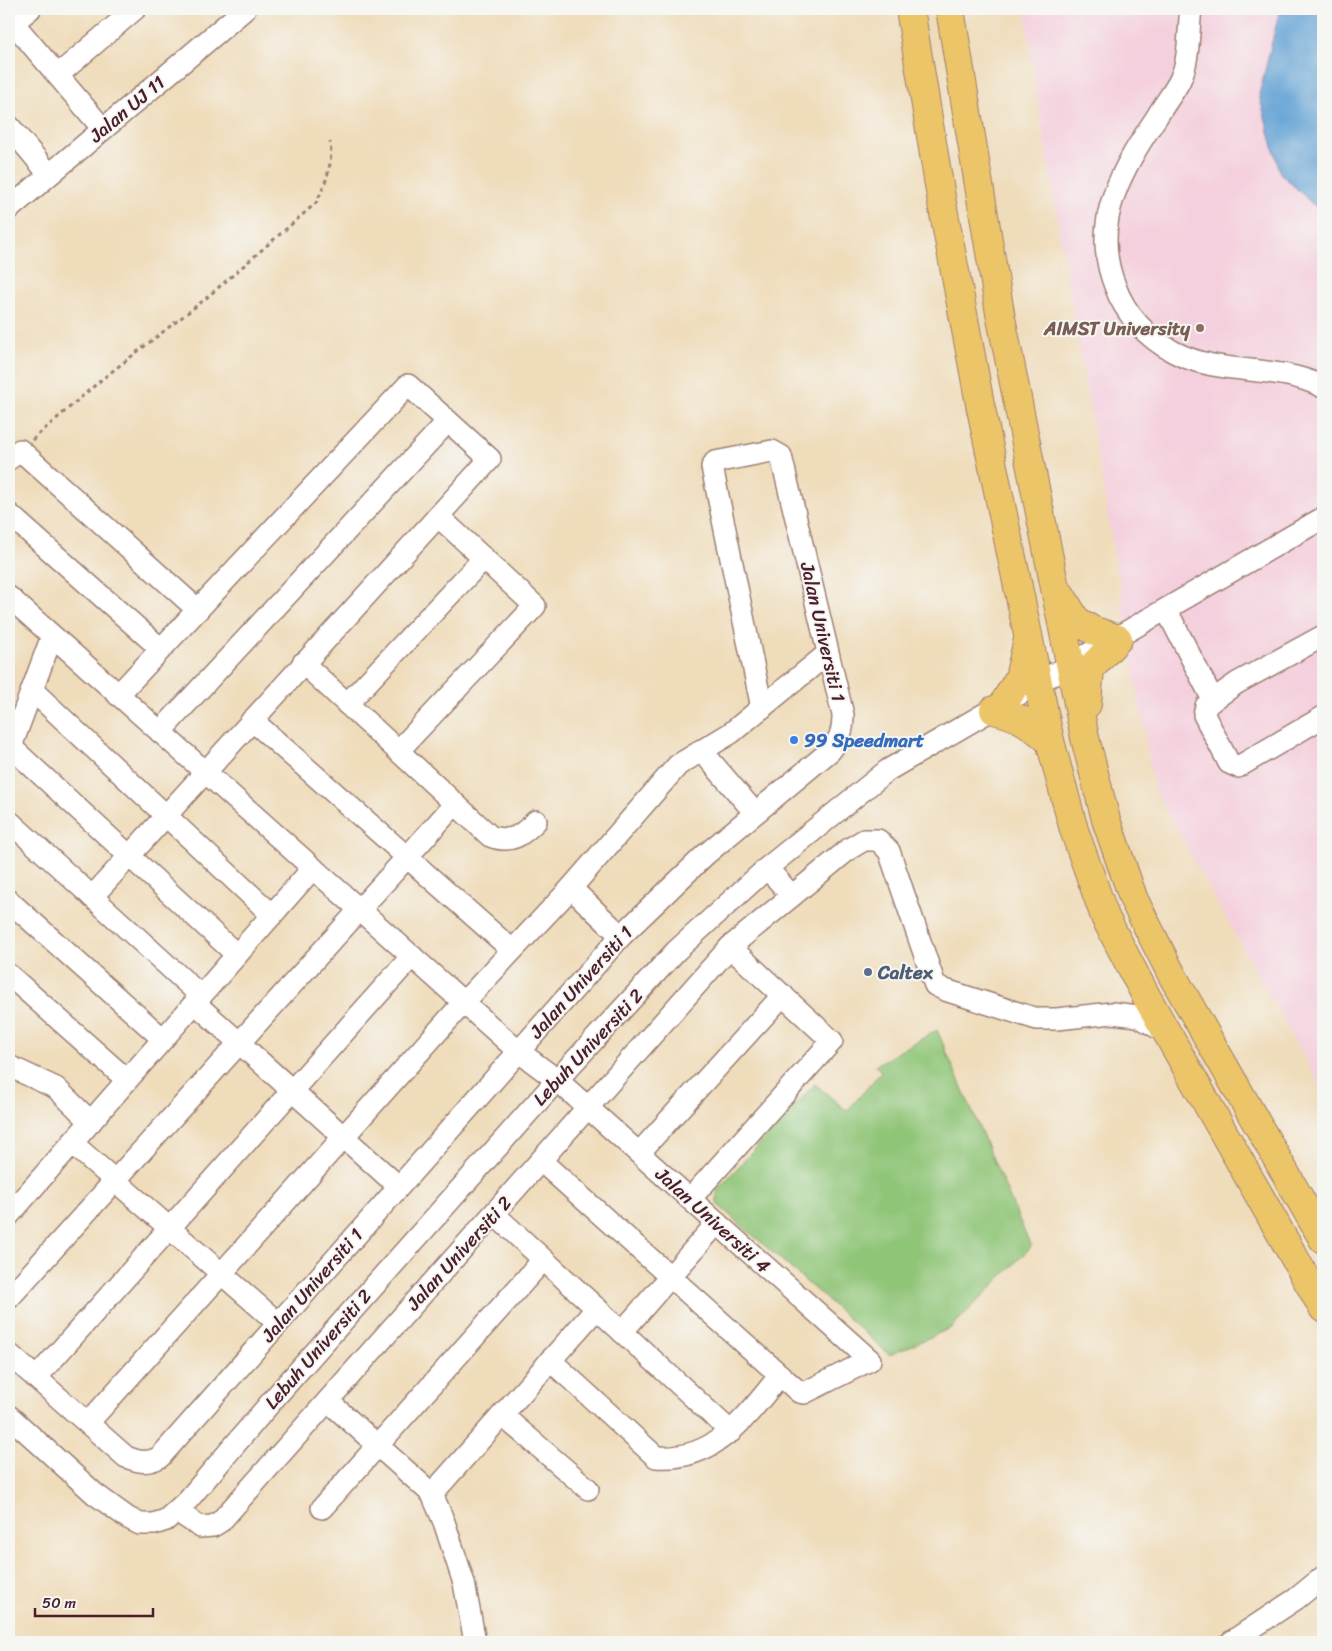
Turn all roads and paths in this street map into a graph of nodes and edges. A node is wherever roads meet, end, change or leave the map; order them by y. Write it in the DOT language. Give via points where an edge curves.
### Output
graph roads {
  1 [pos="30,9"];
  2 [pos="135,9"];
  3 [pos="910,9"];
  4 [pos="950,9"];
  5 [pos="1191,9"];
  6 [pos="235,12"];
  7 [pos="11,20"];
  8 [pos="58,75"];
  9 [pos="9,126"];
  10 [pos="103,129"];
  11 [pos="330,142"];
  12 [pos="50,174"];
  13 [pos="9,209"];
  14 [pos="1323,387"];
  15 [pos="448,421"];
  16 [pos="15,455"];
  17 [pos="9,514"];
  18 [pos="438,516"];
  19 [pos="1323,518"];
  20 [pos="484,558"];
  21 [pos="1054,582"];
  22 [pos="9,597"];
  23 [pos="198,610"];
  24 [pos="1167,611"];
  25 [pos="52,636"];
  26 [pos="1323,636"];
  27 [pos="1029,639"];
  28 [pos="1118,639"];
  29 [pos="161,649"];
  30 [pos="827,654"];
  31 [pos="303,664"];
  32 [pos="1070,666"];
  33 [pos="1038,684"];
  34 [pos="32,690"];
  35 [pos="118,695"];
  36 [pos="1213,700"];
  37 [pos="347,704"];
  38 [pos="998,707"];
  39 [pos="762,708"];
  40 [pos="1323,717"];
  41 [pos="252,720"];
  42 [pos="160,732"];
  43 [pos="1085,738"];
  44 [pos="1050,741"];
  45 [pos="10,750"];
  46 [pos="701,750"];
  47 [pos="398,751"];
  48 [pos="204,771"];
  49 [pos="455,804"];
  50 [pos="755,813"];
  51 [pos="165,815"];
  52 [pos="9,821"];
  53 [pos="536,821"];
  54 [pos="129,856"];
  55 [pos="407,856"];
  56 [pos="313,868"];
  57 [pos="767,868"];
  58 [pos="571,888"];
  59 [pos="792,896"];
  60 [pos="92,897"];
  61 [pos="9,903"];
  62 [pos="359,909"];
  63 [pos="272,915"];
  64 [pos="621,936"];
  65 [pos="730,947"];
  66 [pos="512,950"];
  67 [pos="236,955"];
  68 [pos="412,956"];
  69 [pos="9,975"];
  70 [pos="783,995"];
  71 [pos="198,999"];
  72 [pos="464,1002"];
  73 [pos="1168,1035"];
  74 [pos="163,1039"];
  75 [pos="239,1043"];
  76 [pos="518,1051"];
  77 [pos="9,1066"];
  78 [pos="127,1080"];
  79 [pos="557,1080"];
  80 [pos="292,1090"];
  81 [pos="588,1108"];
  82 [pos="90,1122"];
  83 [pos="344,1137"];
  84 [pos="72,1143"];
  85 [pos="639,1153"];
  86 [pos="541,1161"];
  87 [pos="114,1180"];
  88 [pos="398,1186"];
  89 [pos="690,1199"];
  90 [pos="494,1214"];
  91 [pos="9,1215"];
  92 [pos="717,1223"];
  93 [pos="170,1228"];
  94 [pos="1323,1239"];
  95 [pos="543,1260"];
  96 [pos="221,1274"];
  97 [pos="670,1277"];
  98 [pos="9,1298"];
  99 [pos="597,1308"];
  100 [pos="1323,1308"];
  101 [pos="278,1324"];
  102 [pos="622,1332"];
  103 [pos="9,1354"];
  104 [pos="550,1360"];
  105 [pos="780,1375"];
  106 [pos="36,1378"];
  107 [pos="328,1402"];
  108 [pos="502,1415"];
  109 [pos="9,1416"];
  110 [pos="88,1423"];
  111 [pos="731,1432"];
  112 [pos="378,1446"];
  113 [pos="588,1489"];
  114 [pos="432,1494"];
  115 [pos="322,1508"];
  116 [pos="177,1511"];
  117 [pos="1323,1577"];
  118 [pos="475,1642"];
  119 [pos="1231,1642"];
  1 -- 7 [label="street"];
  2 -- 8 [label="street"];
  3 -- 27 [label="main road" via="978,395"];
  4 -- 21 [label="main road" via="1000,313"];
  5 -- 14 [label="street" via="1185,65 1180,80 1143,139 1112,199 1105,226 1105,254 1112,278 1120,299 1138,325 1174,352 1210,366 1290,374"];
  6 -- 10 [label="street, Jalan UJ 11"];
  7 -- 8 [label="street"];
  8 -- 10 [label="street"];
  9 -- 12 [label="street"];
  10 -- 12 [label="street, Jalan UJ 11"];
  11 -- 16 [label="path" via="332,157 326,182 316,203"];
  12 -- 13 [label="street, Jalan UJ 11"];
  15 -- 18 [label="street" via="490,459"];
  15 -- 23 [label="street" via="408,385"];
  15 -- 42 [label="street"];
  16 -- 23 [label="street"];
  17 -- 29 [label="street"];
  18 -- 20 [label="street"];
  18 -- 31 [label="street"];
  19 -- 24 [label="street, Lebuh Universiti 2"];
  20 -- 37 [label="street"];
  20 -- 47 [label="street" via="535,606"];
  21 -- 28 [label="main road" via="1076,620 1092,630"];
  21 -- 32 [label="main road"];
  22 -- 25 [label="street, Jalan Universiti 4"];
  23 -- 29 [label="street"];
  24 -- 28 [label="street, Lebuh Universiti 2"];
  24 -- 36 [label="street"];
  25 -- 34 [label="street"];
  25 -- 35 [label="street, Jalan Universiti 4"];
  26 -- 36 [label="street"];
  27 -- 33 [label="main road"];
  27 -- 38 [label="main road" via="1019,678"];
  28 -- 32 [label="street, Lebuh Universiti 2"];
  28 -- 43 [label="main road" via="1090,669"];
  29 -- 35 [label="street"];
  30 -- 39 [label="street"];
  30 -- 39 [label="street, Jalan Universiti 1" via="782,456 772,452 715,462 712,467"];
  30 -- 50 [label="street, Jalan Universiti 1" via="843,715 843,729 830,751"];
  31 -- 37 [label="street"];
  31 -- 41 [label="street"];
  32 -- 33 [label="street, Lebuh Universiti 2"];
  32 -- 43 [label="main road"];
  33 -- 38 [label="street, Lebuh Universiti 2"];
  33 -- 44 [label="main road"];
  34 -- 45 [label="street"];
  34 -- 51 [label="street"];
  35 -- 42 [label="street, Jalan Universiti 4"];
  36 -- 40 [label="street" via="1206,706 1204,715 1230,763 1238,767"];
  37 -- 47 [label="street"];
  38 -- 44 [label="main road" via="1028,722"];
  38 -- 57 [label="street, Lebuh Universiti 2" via="888,770"];
  39 -- 46 [label="street" via="718,743"];
  41 -- 48 [label="street"];
  41 -- 55 [label="street"];
  42 -- 48 [label="street, Jalan Universiti 4"];
  43 -- 94 [label="main road" via="1106,820 1134,900 1172,975"];
  44 -- 73 [label="main road" via="1074,830 1105,918"];
  45 -- 54 [label="street"];
  46 -- 50 [label="street"];
  46 -- 58 [label="street" via="678,765"];
  47 -- 49 [label="street"];
  48 -- 51 [label="street"];
  48 -- 56 [label="street, Jalan Universiti 4"];
  49 -- 53 [label="street" via="490,836 500,840 513,840"];
  49 -- 55 [label="street"];
  50 -- 64 [label="street, Jalan Universiti 1" via="671,886"];
  51 -- 54 [label="street"];
  51 -- 63 [label="street"];
  52 -- 60 [label="street"];
  54 -- 60 [label="street"];
  54 -- 67 [label="street"];
  55 -- 62 [label="street"];
  55 -- 66 [label="street"];
  56 -- 62 [label="street, Jalan Universiti 4"];
  56 -- 63 [label="street"];
  57 -- 59 [label="street"];
  57 -- 79 [label="street, Lebuh Universiti 2" via="676,951"];
  58 -- 64 [label="street"];
  58 -- 66 [label="street"];
  59 -- 65 [label="street, Jalan Universiti 2"];
  59 -- 73 [label="street, Jalan Universiti 2" via="849,849 864,840 878,840 890,851 935,985 1037,1019 1112,1013 1138,1016"];
  60 -- 71 [label="street"];
  61 -- 74 [label="street"];
  62 -- 68 [label="street, Jalan Universiti 4"];
  62 -- 75 [label="street"];
  63 -- 67 [label="street"];
  64 -- 76 [label="street, Jalan Universiti 1"];
  65 -- 70 [label="street"];
  65 -- 81 [label="street, Jalan Universiti 2"];
  66 -- 72 [label="street"];
  67 -- 71 [label="street"];
  68 -- 72 [label="street, Jalan Universiti 4"];
  68 -- 80 [label="street"];
  69 -- 78 [label="street"];
  70 -- 85 [label="street"];
  70 -- 89 [label="street" via="830,1038 831,1045"];
  71 -- 74 [label="street"];
  71 -- 75 [label="street"];
  72 -- 76 [label="street, Jalan Universiti 4"];
  72 -- 83 [label="street"];
  73 -- 100 [label="main road"];
  74 -- 78 [label="street"];
  75 -- 80 [label="street"];
  75 -- 87 [label="street"];
  76 -- 79 [label="street, Jalan Universiti 4"];
  76 -- 88 [label="street, Jalan Universiti 1"];
  77 -- 82 [label="street" via="56,1088"];
  78 -- 82 [label="street"];
  79 -- 81 [label="street, Jalan Universiti 4"];
  79 -- 116 [label="street, Lebuh Universiti 2"];
  80 -- 83 [label="street"];
  80 -- 93 [label="street"];
  81 -- 85 [label="street, Jalan Universiti 4"];
  81 -- 86 [label="street, Jalan Universiti 2"];
  82 -- 84 [label="street"];
  83 -- 88 [label="street"];
  83 -- 96 [label="street"];
  84 -- 87 [label="street"];
  84 -- 91 [label="street"];
  85 -- 89 [label="street, Jalan Universiti 4"];
  86 -- 90 [label="street, Jalan Universiti 2"];
  86 -- 97 [label="street"];
  87 -- 93 [label="street"];
  87 -- 98 [label="street"];
  88 -- 101 [label="street, Jalan Universiti 1"];
  89 -- 92 [label="street, Jalan Universiti 4"];
  90 -- 95 [label="street"];
  90 -- 107 [label="street, Jalan Universiti 2"];
  92 -- 97 [label="street"];
  92 -- 105 [label="street, Jalan Universiti 4" via="870,1360 804,1393"];
  93 -- 96 [label="street"];
  93 -- 106 [label="street"];
  95 -- 99 [label="street"];
  95 -- 112 [label="street"];
  96 -- 101 [label="street"];
  96 -- 110 [label="street"];
  97 -- 102 [label="street"];
  97 -- 105 [label="street"];
  99 -- 102 [label="street"];
  99 -- 104 [label="street"];
  101 -- 110 [label="street, Jalan Universiti 1" via="160,1457 150,1463 126,1457"];
  102 -- 111 [label="street"];
  103 -- 106 [label="street"];
  104 -- 108 [label="street"];
  104 -- 111 [label="street" via="656,1457 669,1458 702,1450"];
  105 -- 111 [label="street"];
  106 -- 110 [label="street"];
  107 -- 112 [label="street"];
  107 -- 116 [label="street, Jalan Universiti 2" via="221,1521 214,1526 200,1527"];
  108 -- 113 [label="street"];
  108 -- 114 [label="street"];
  109 -- 116 [label="street, Lebuh Universiti 2" via="95,1494 128,1518 140,1524 154,1524"];
  112 -- 114 [label="street"];
  112 -- 115 [label="street"];
  114 -- 118 [label="street" via="464,1583"];
  117 -- 119 [label="street"];
}
